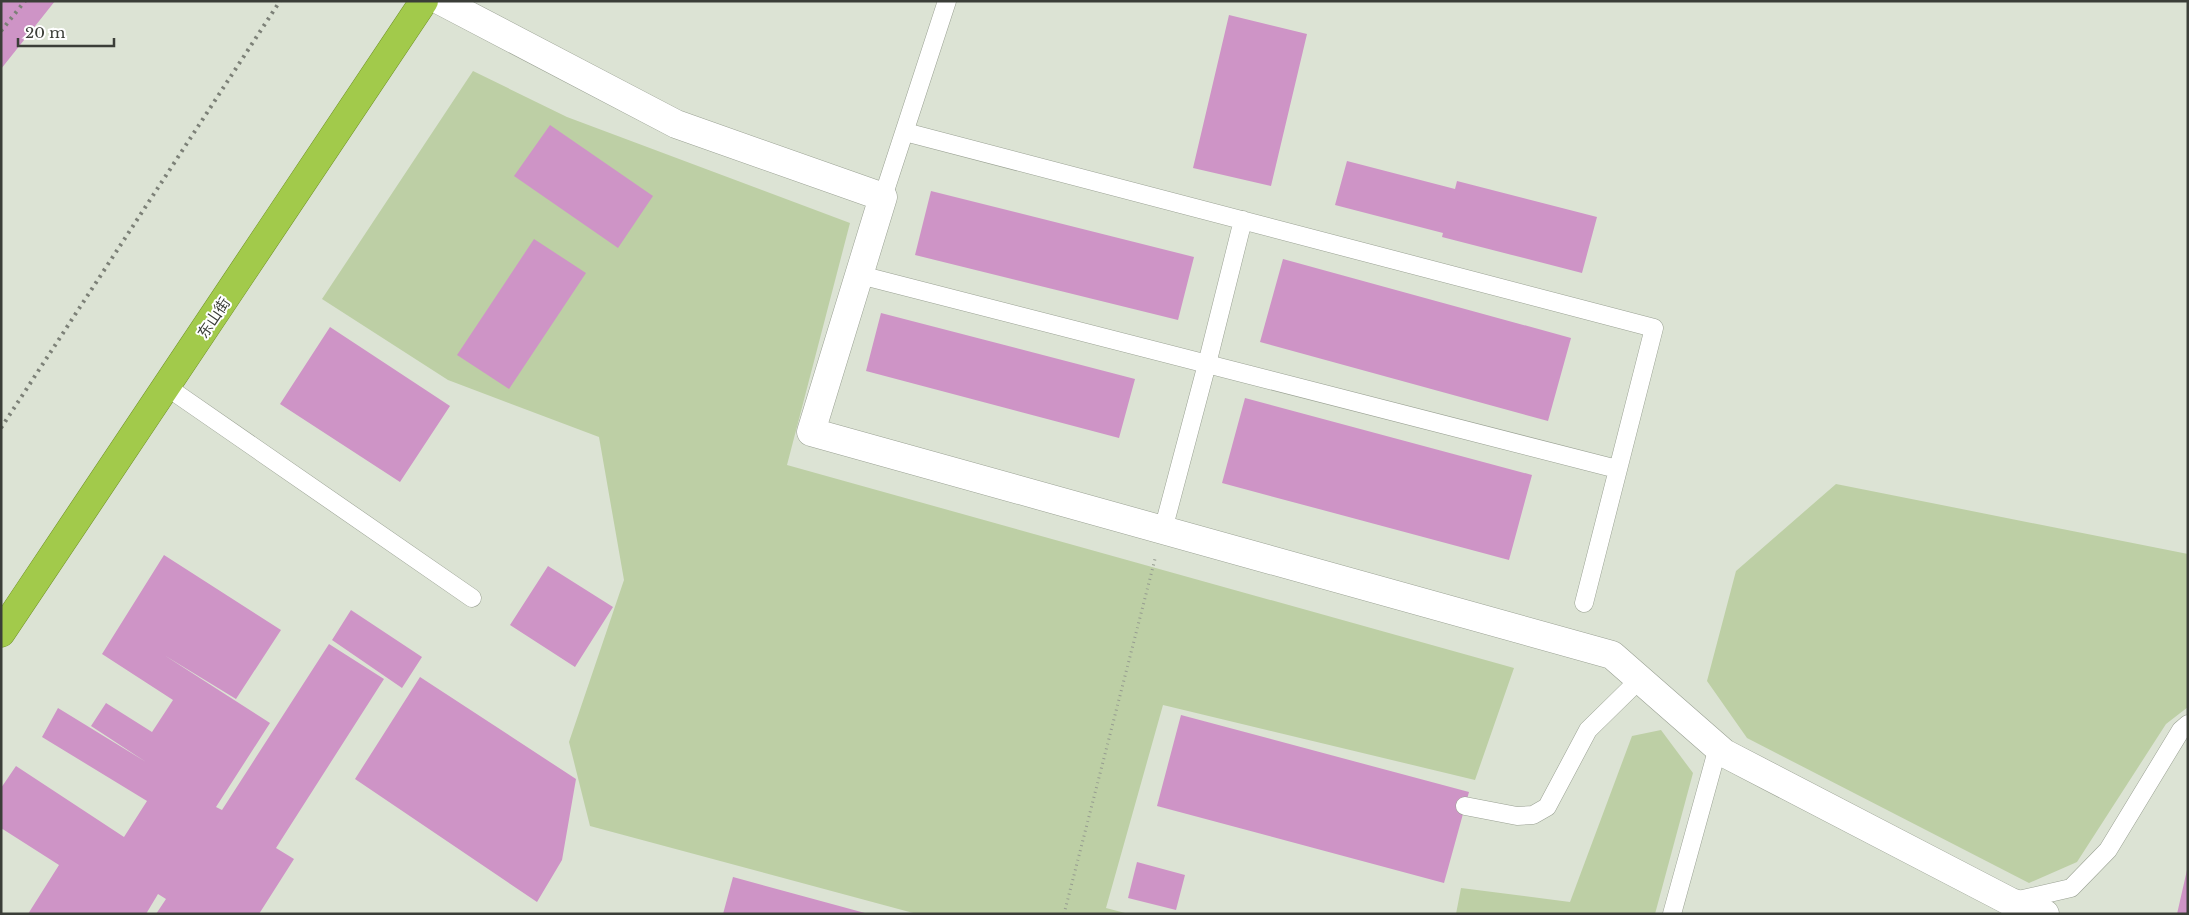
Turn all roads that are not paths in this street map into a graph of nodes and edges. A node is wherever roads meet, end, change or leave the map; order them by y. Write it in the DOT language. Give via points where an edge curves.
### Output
graph roads {
  1 [pos="424,1"];
  2 [pos="441,1"];
  3 [pos="947,1"];
  4 [pos="905,132"];
  5 [pos="883,197"];
  6 [pos="1242,220"];
  7 [pos="860,274"];
  8 [pos="1207,364"];
  9 [pos="167,387"];
  10 [pos="1617,469"];
  11 [pos="1163,530"];
  12 [pos="472,598"];
  13 [pos="1584,603"];
  14 [pos="1,633"];
  15 [pos="1640,680"];
  16 [pos="2188,724"];
  17 [pos="1718,747"];
  18 [pos="1465,806"];
  19 [pos="2011,902"];
  20 [pos="1672,914"];
  21 [pos="2045,914"];
  1 -- 9 [label="highway, 东山街"];
  2 -- 5 [label="street" via="676,124"];
  3 -- 4 [label="lane"];
  4 -- 5 [label="lane"];
  4 -- 6 [label="lane"];
  5 -- 7 [label="street"];
  6 -- 8 [label="lane"];
  6 -- 10 [label="lane" via="1654,328"];
  7 -- 8 [label="lane"];
  7 -- 11 [label="street" via="811,432"];
  8 -- 10 [label="lane"];
  8 -- 11 [label="lane"];
  9 -- 12 [label="lane"];
  9 -- 14 [label="highway, 东山街"];
  10 -- 13 [label="lane"];
  11 -- 15 [label="street" via="1612,655"];
  15 -- 17 [label="street"];
  15 -- 18 [label="lane" via="1588,730 1547,807 1533,815 1517,816"];
  16 -- 19 [label="lane" via="2181,730 2108,850 2071,888"];
  17 -- 19 [label="street"];
  17 -- 20 [label="lane"];
  19 -- 21 [label="street"];
}
